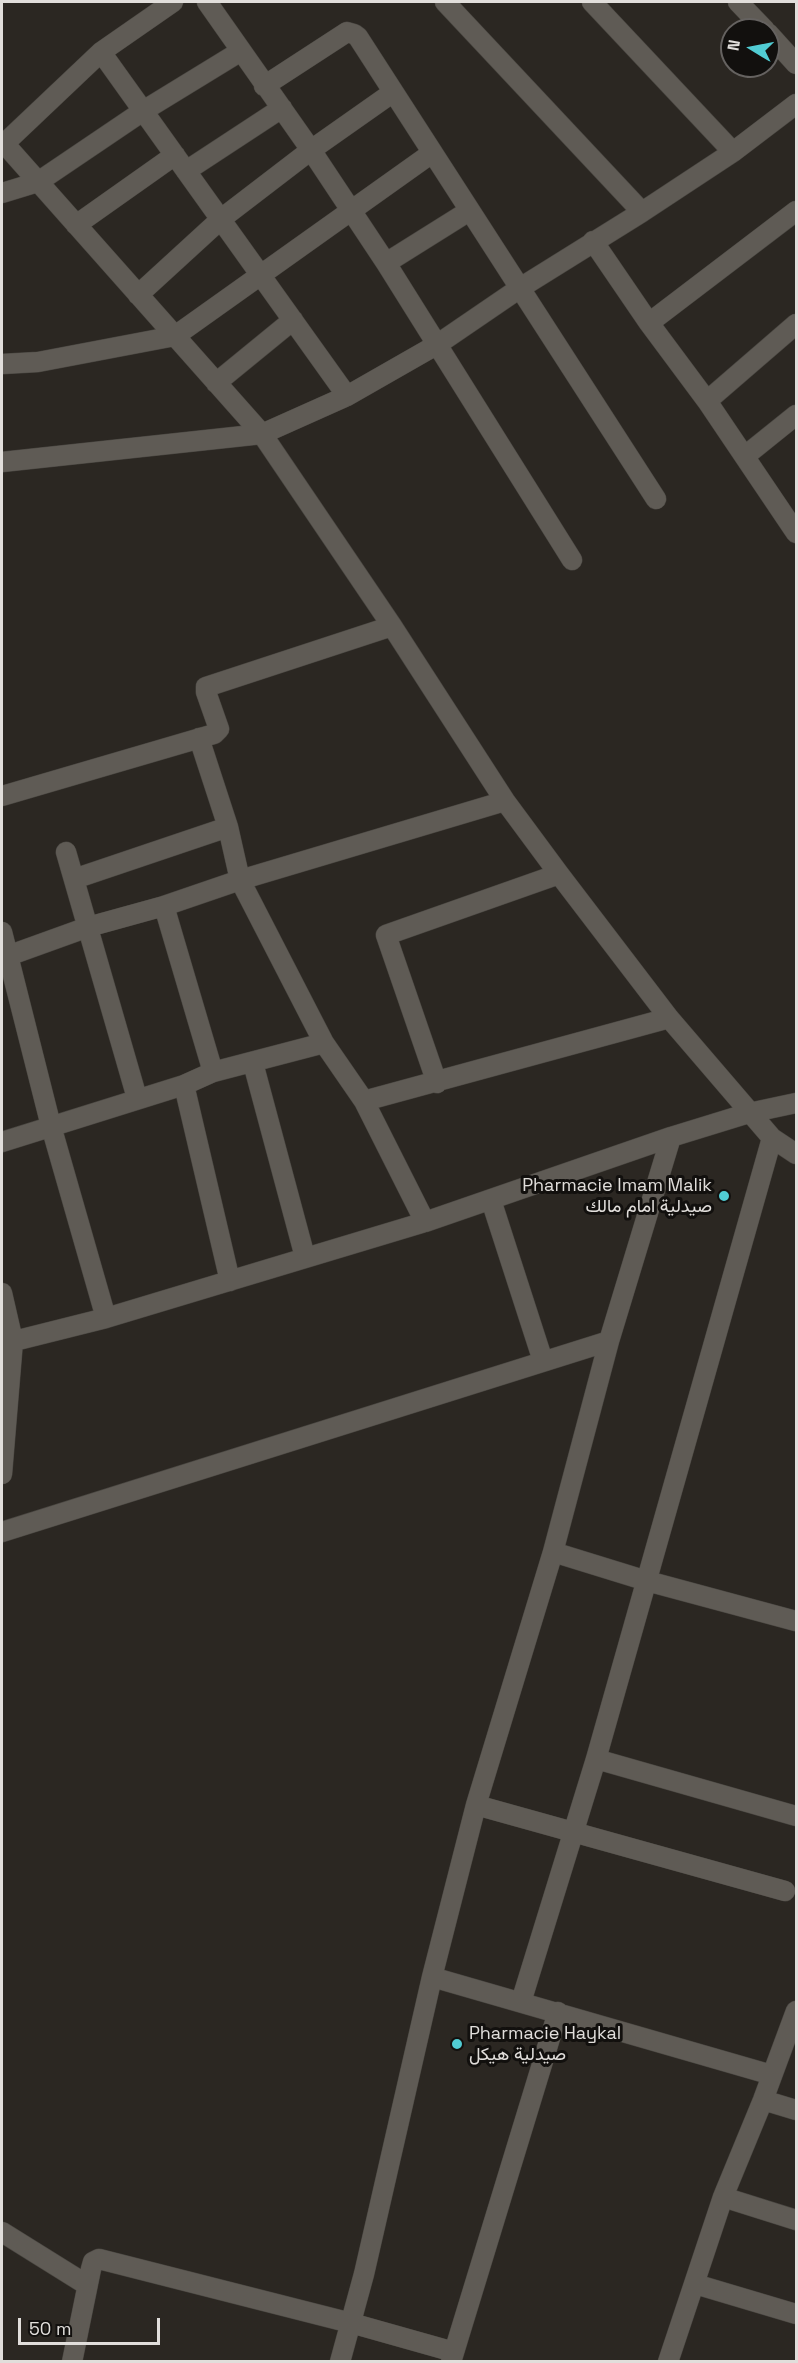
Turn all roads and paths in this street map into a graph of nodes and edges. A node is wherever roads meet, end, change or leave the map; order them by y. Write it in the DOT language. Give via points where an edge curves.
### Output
graph roads {
  1 [pos="173,2"];
  2 [pos="207,2"];
  3 [pos="445,2"];
  4 [pos="592,2"];
  5 [pos="738,2"];
  6 [pos="753,18"];
  7 [pos="780,47"];
  8 [pos="241,51"];
  9 [pos="101,52"];
  10 [pos="796,64"];
  11 [pos="264,86"];
  12 [pos="392,93"];
  13 [pos="796,104"];
  14 [pos="282,108"];
  15 [pos="143,111"];
  16 [pos="3,142"];
  17 [pos="311,150"];
  18 [pos="734,152"];
  19 [pos="432,153"];
  20 [pos="181,163"];
  21 [pos="38,182"];
  22 [pos="2,193"];
  23 [pos="350,210"];
  24 [pos="469,211"];
  25 [pos="796,211"];
  26 [pos="642,212"];
  27 [pos="220,219"];
  28 [pos="76,225"];
  29 [pos="593,241"];
  30 [pos="386,263"];
  31 [pos="261,275"];
  32 [pos="520,288"];
  33 [pos="138,294"];
  34 [pos="293,320"];
  35 [pos="649,323"];
  36 [pos="796,324"];
  37 [pos="175,336"];
  38 [pos="438,344"];
  39 [pos="2,364"];
  40 [pos="216,383"];
  41 [pos="347,396"];
  42 [pos="707,400"];
  43 [pos="796,415"];
  44 [pos="262,434"];
  45 [pos="745,456"];
  46 [pos="2,462"];
  47 [pos="656,499"];
  48 [pos="796,533"];
  49 [pos="572,560"];
  50 [pos="392,626"];
  51 [pos="199,738"];
  52 [pos="2,796"];
  53 [pos="505,801"];
  54 [pos="228,827"];
  55 [pos="66,852"];
  56 [pos="560,874"];
  57 [pos="74,879"];
  58 [pos="240,880"];
  59 [pos="164,906"];
  60 [pos="88,927"];
  61 [pos="2,932"];
  62 [pos="5,957"];
  63 [pos="669,1018"];
  64 [pos="324,1043"];
  65 [pos="253,1063"];
  66 [pos="213,1072"];
  67 [pos="437,1083"];
  68 [pos="184,1085"];
  69 [pos="136,1098"];
  70 [pos="364,1101"];
  71 [pos="796,1103"];
  72 [pos="749,1113"];
  73 [pos="51,1126"];
  74 [pos="671,1137"];
  75 [pos="772,1138"];
  76 [pos="2,1142"];
  77 [pos="796,1154"];
  78 [pos="491,1200"];
  79 [pos="425,1222"];
  80 [pos="305,1257"];
  81 [pos="230,1281"];
  82 [pos="2,1293"];
  83 [pos="106,1318"];
  84 [pos="609,1341"];
  85 [pos="7,1343"];
  86 [pos="543,1361"];
  87 [pos="2,1474"];
  88 [pos="2,1532"];
  89 [pos="553,1552"];
  90 [pos="647,1581"];
  91 [pos="796,1621"];
  92 [pos="596,1759"];
  93 [pos="476,1805"];
  94 [pos="796,1816"];
  95 [pos="574,1833"];
  96 [pos="785,1891"];
  97 [pos="432,1977"];
  98 [pos="521,2002"];
  99 [pos="796,2011"];
  100 [pos="558,2013"];
  101 [pos="772,2075"];
  102 [pos="763,2100"];
  103 [pos="796,2110"];
  104 [pos="723,2197"];
  105 [pos="796,2220"];
  106 [pos="2,2232"];
  107 [pos="695,2284"];
  108 [pos="87,2285"];
  109 [pos="796,2314"];
  110 [pos="351,2323"];
  111 [pos="453,2357"];
  112 [pos="72,2361"];
  113 [pos="340,2361"];
  114 [pos="668,2361"];
  1 -- 9 [label="street"];
  2 -- 8 [label="street"];
  3 -- 26 [label="street"];
  4 -- 18 [label="street"];
  5 -- 6 [label="street"];
  7 -- 10 [label="street"];
  8 -- 11 [label="street"];
  8 -- 15 [label="street"];
  9 -- 15 [label="street"];
  9 -- 16 [label="street"];
  11 -- 12 [label="street" via="347,32 358,37"];
  11 -- 14 [label="street"];
  12 -- 17 [label="street"];
  12 -- 19 [label="street"];
  13 -- 18 [label="street"];
  14 -- 17 [label="street"];
  14 -- 20 [label="street"];
  15 -- 20 [label="street"];
  15 -- 21 [label="street"];
  16 -- 21 [label="street"];
  17 -- 23 [label="street"];
  17 -- 27 [label="street"];
  18 -- 26 [label="street"];
  19 -- 23 [label="street"];
  19 -- 24 [label="street"];
  20 -- 27 [label="street"];
  20 -- 28 [label="street"];
  21 -- 22 [label="street"];
  21 -- 28 [label="street"];
  23 -- 30 [label="street"];
  23 -- 31 [label="street"];
  24 -- 30 [label="street"];
  24 -- 32 [label="street"];
  25 -- 35 [label="street"];
  26 -- 29 [label="street"];
  27 -- 31 [label="street"];
  27 -- 33 [label="street"];
  28 -- 33 [label="street"];
  29 -- 32 [label="street"];
  29 -- 35 [label="street"];
  30 -- 38 [label="street"];
  31 -- 34 [label="street"];
  31 -- 37 [label="street"];
  32 -- 38 [label="street"];
  32 -- 47 [label="street"];
  33 -- 37 [label="street"];
  34 -- 40 [label="street"];
  34 -- 41 [label="street"];
  35 -- 42 [label="street"];
  36 -- 42 [label="street"];
  37 -- 39 [label="street" via="38,363"];
  37 -- 40 [label="street"];
  38 -- 41 [label="street"];
  38 -- 49 [label="street"];
  40 -- 44 [label="street"];
  41 -- 44 [label="street"];
  42 -- 45 [label="street"];
  43 -- 45 [label="street"];
  44 -- 46 [label="street"];
  44 -- 50 [label="street"];
  45 -- 48 [label="street"];
  50 -- 51 [label="street" via="206,687 219,729"];
  50 -- 53 [label="street"];
  51 -- 52 [label="street"];
  51 -- 54 [label="street"];
  53 -- 56 [label="street"];
  53 -- 58 [label="street"];
  54 -- 57 [label="street"];
  54 -- 58 [label="street"];
  55 -- 57 [label="street"];
  56 -- 63 [label="street"];
  56 -- 67 [label="street" via="386,935"];
  57 -- 60 [label="street"];
  58 -- 59 [label="street"];
  58 -- 64 [label="street"];
  59 -- 60 [label="street"];
  59 -- 66 [label="street"];
  60 -- 62 [label="street"];
  60 -- 69 [label="street"];
  61 -- 62 [label="street"];
  62 -- 73 [label="street"];
  63 -- 67 [label="street"];
  63 -- 72 [label="street"];
  64 -- 65 [label="street"];
  64 -- 70 [label="street"];
  65 -- 66 [label="street"];
  65 -- 80 [label="street"];
  66 -- 68 [label="street"];
  67 -- 70 [label="street"];
  68 -- 69 [label="street"];
  68 -- 81 [label="street"];
  69 -- 73 [label="street"];
  70 -- 79 [label="street"];
  71 -- 72 [label="street"];
  72 -- 74 [label="street"];
  72 -- 75 [label="street"];
  73 -- 76 [label="street"];
  73 -- 83 [label="street"];
  74 -- 78 [label="street"];
  74 -- 84 [label="street"];
  75 -- 77 [label="street"];
  75 -- 90 [label="street"];
  78 -- 79 [label="street"];
  78 -- 86 [label="street"];
  79 -- 80 [label="street"];
  80 -- 81 [label="street"];
  81 -- 83 [label="street"];
  82 -- 85 [label="street"];
  83 -- 85 [label="street"];
  84 -- 86 [label="street"];
  84 -- 89 [label="street"];
  85 -- 87 [label="street"];
  86 -- 88 [label="street"];
  89 -- 90 [label="street"];
  89 -- 93 [label="street"];
  90 -- 91 [label="street"];
  90 -- 92 [label="street"];
  92 -- 94 [label="street"];
  92 -- 95 [label="street"];
  93 -- 95 [label="street"];
  93 -- 97 [label="street"];
  95 -- 96 [label="street"];
  95 -- 98 [label="street"];
  97 -- 98 [label="street"];
  97 -- 110 [label="street"];
  98 -- 100 [label="street"];
  99 -- 101 [label="street"];
  100 -- 101 [label="street"];
  100 -- 111 [label="street"];
  101 -- 102 [label="street"];
  102 -- 103 [label="street"];
  102 -- 104 [label="street"];
  104 -- 105 [label="street"];
  104 -- 107 [label="street"];
  106 -- 108 [label="street"];
  107 -- 109 [label="street"];
  107 -- 114 [label="street"];
  108 -- 110 [label="street" via="93,2262 99,2259"];
  108 -- 112 [label="street"];
  110 -- 111 [label="street"];
  110 -- 113 [label="street"];
}
